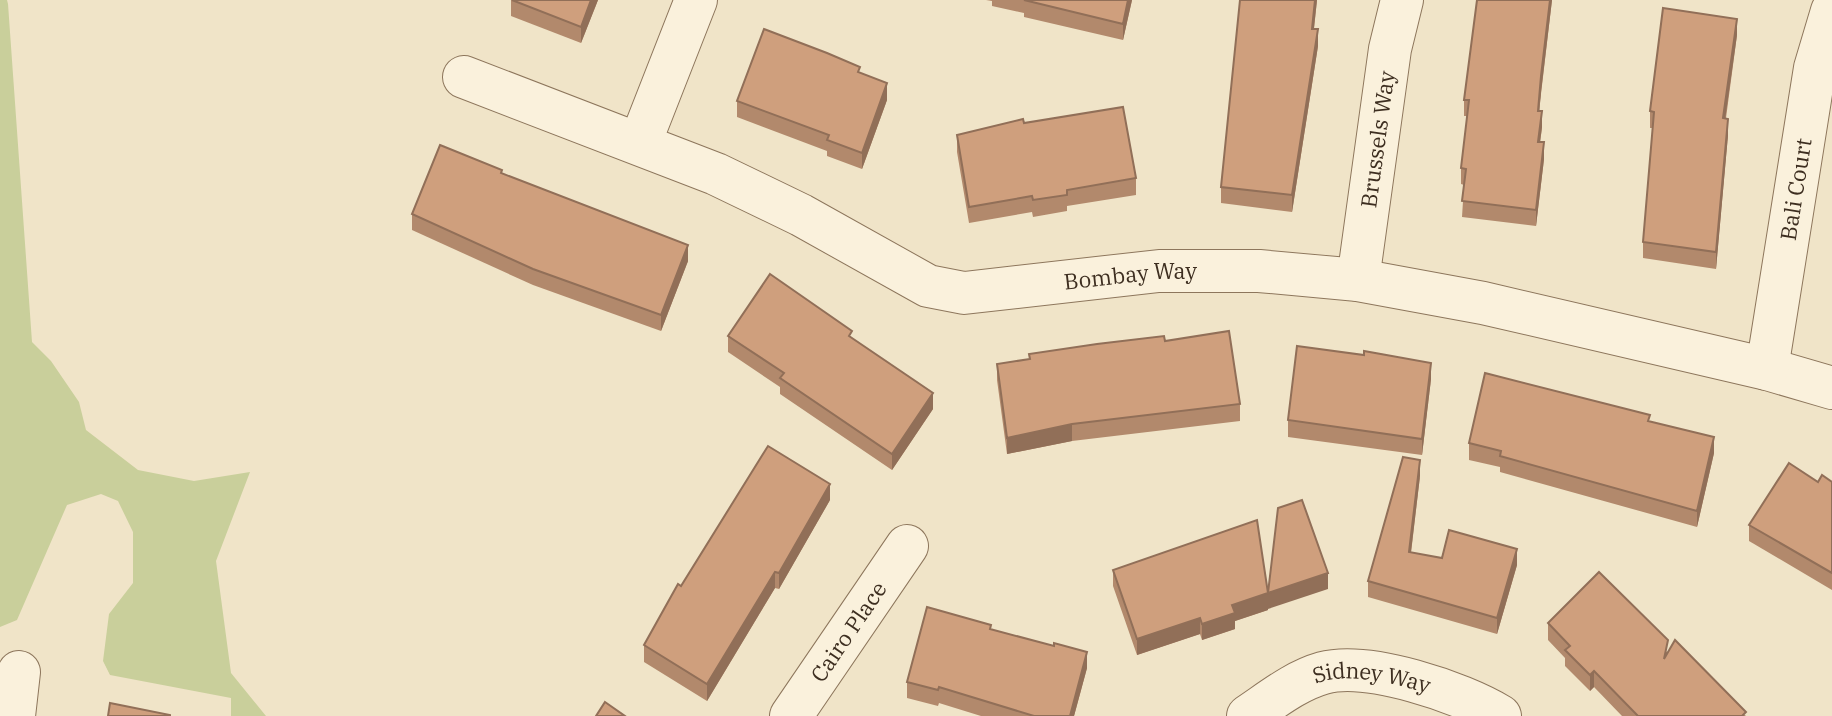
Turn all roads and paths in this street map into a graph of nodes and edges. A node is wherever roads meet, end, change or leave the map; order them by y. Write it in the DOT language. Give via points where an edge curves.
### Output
graph roads {
  1 [pos="696,0"];
  2 [pos="1402,0"];
  3 [pos="1832,11"];
  4 [pos="464,77"];
  5 [pos="640,143"];
  6 [pos="1358,280"];
  7 [pos="1767,369"];
  8 [pos="1832,388"];
  9 [pos="907,546"];
  10 [pos="19,672"];
  11 [pos="14,716"];
  12 [pos="791,716"];
  13 [pos="1248,716"];
  14 [pos="1500,716"];
  1 -- 5 [label="street"];
  2 -- 6 [label="street, Brussels Way" via="1390,49"];
  3 -- 7 [label="street, Bali Court" via="1815,68"];
  4 -- 5 [label="street, Bombay Way"];
  5 -- 6 [label="street, Bombay Way" via="801,215 928,286 952,291 1159,271 1259,271"];
  6 -- 7 [label="street, Bombay Way" via="1483,303"];
  7 -- 8 [label="street, Bombay Way"];
  9 -- 12 [label="street, Cairo Place"];
  10 -- 11 [label="street"];
  13 -- 14 [label="street, Sidney Way" via="1294,685 1324,673 1355,670 1446,692"];
}
